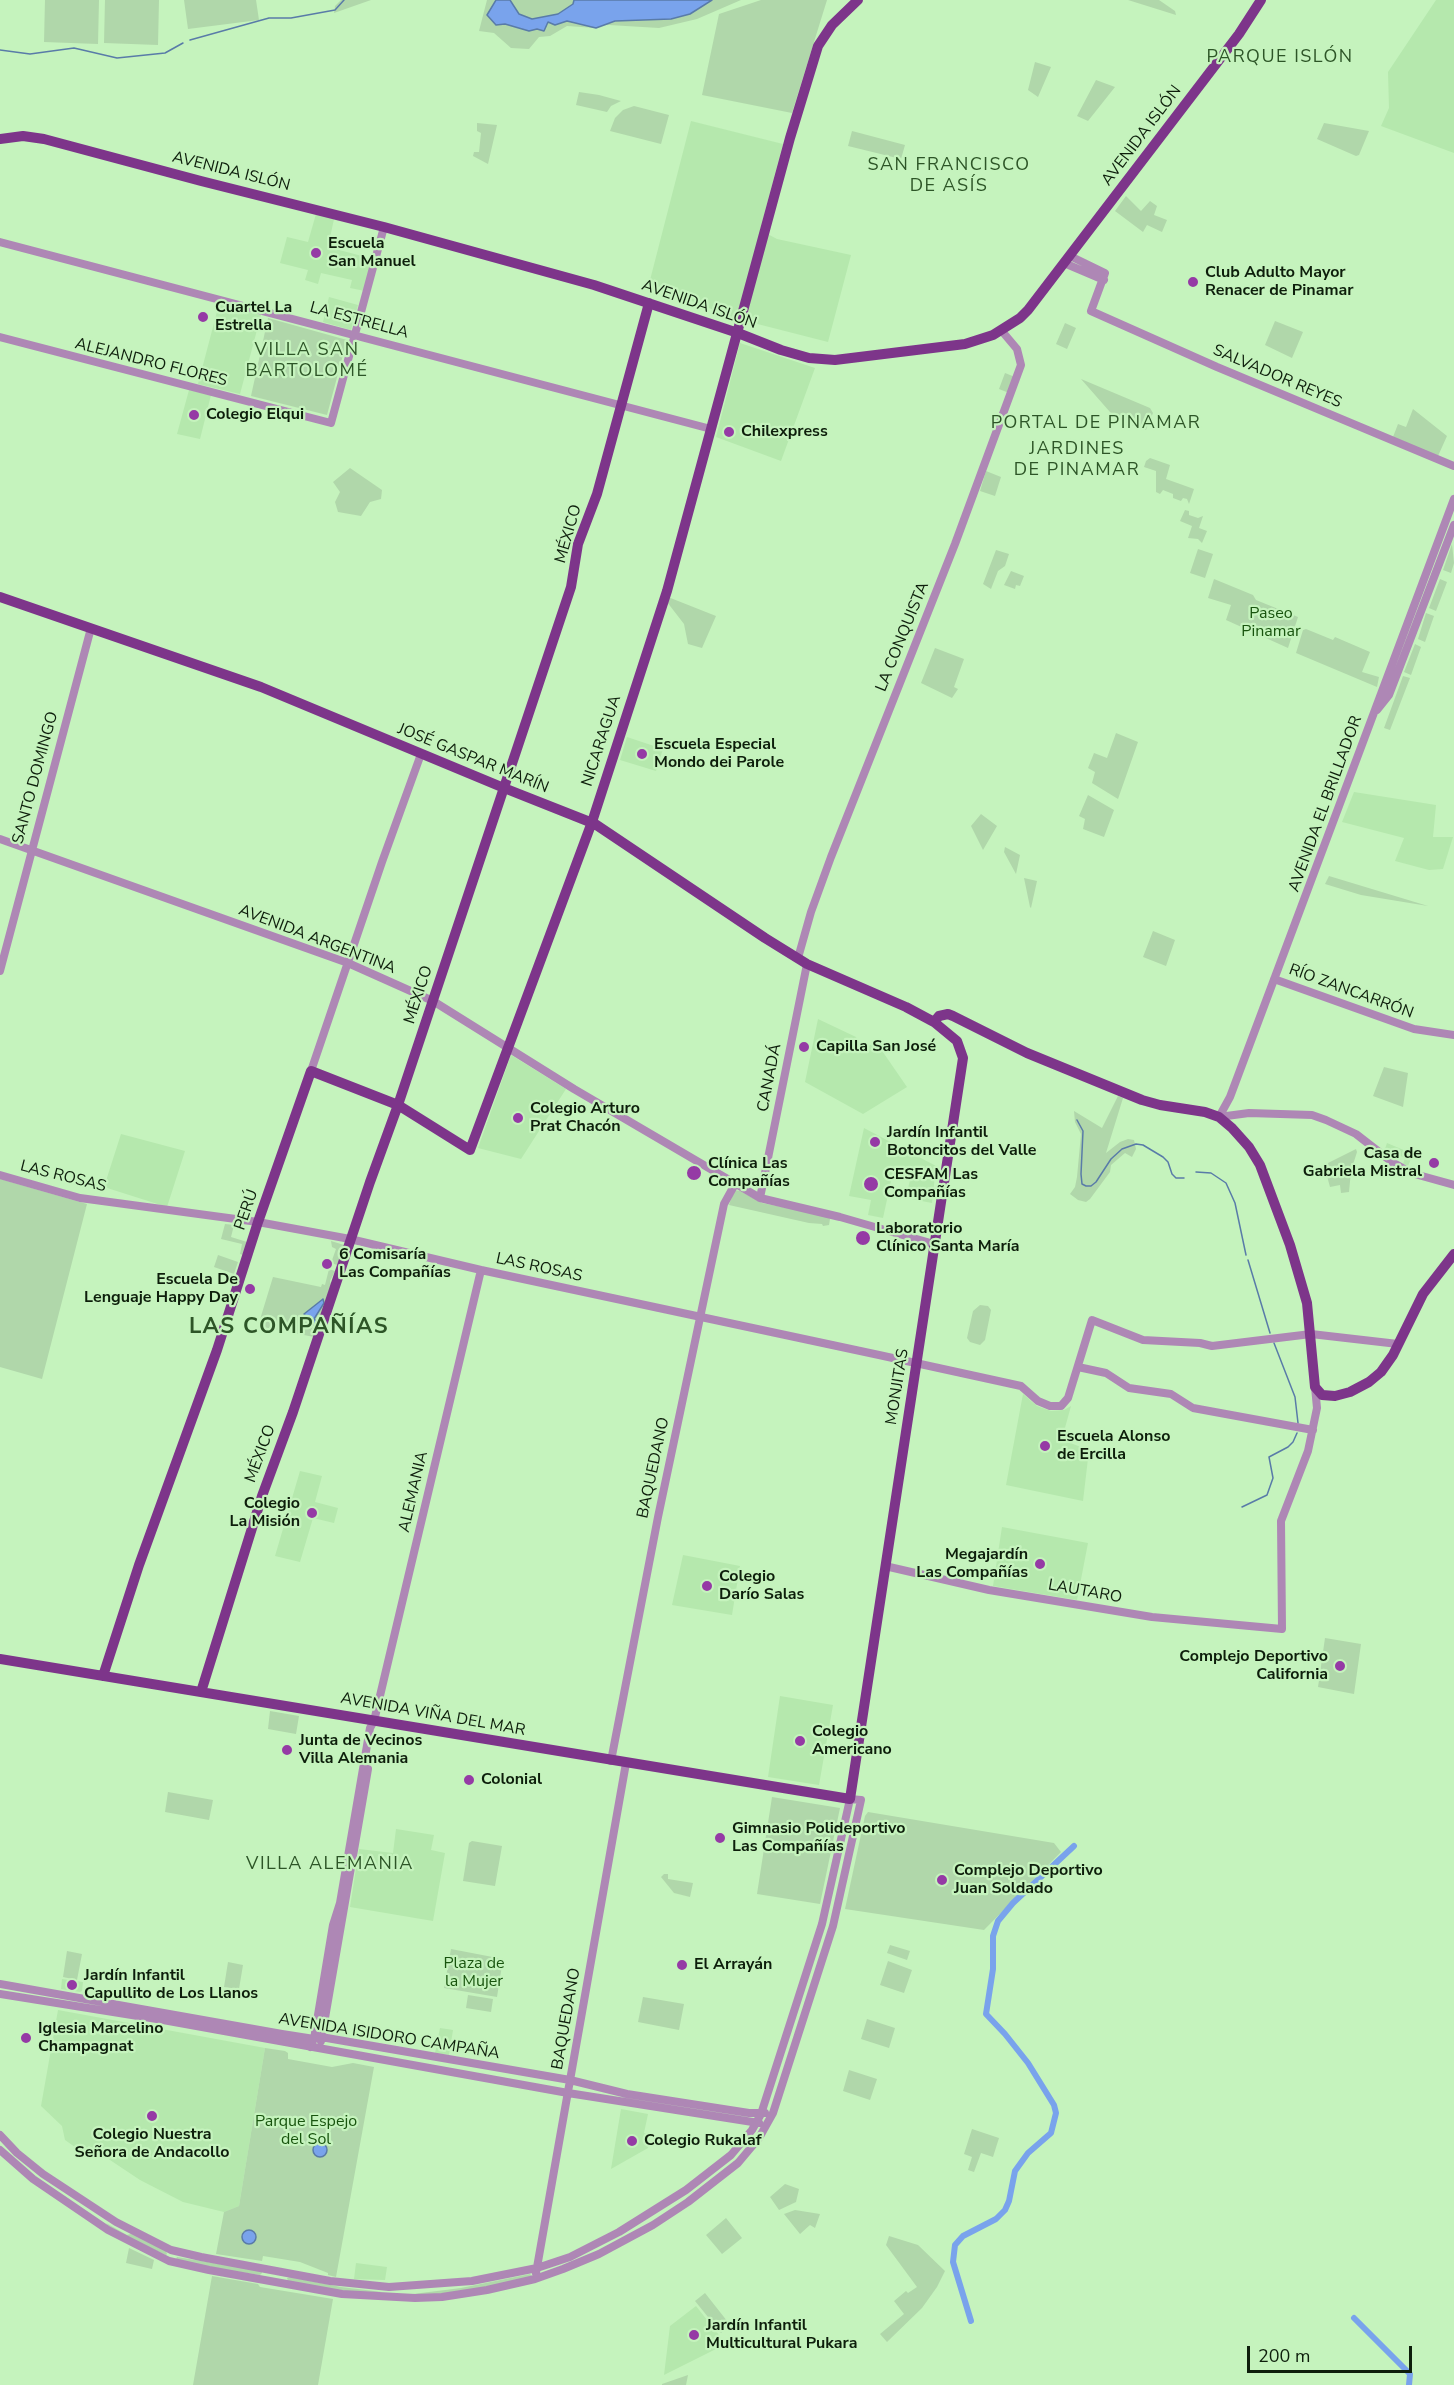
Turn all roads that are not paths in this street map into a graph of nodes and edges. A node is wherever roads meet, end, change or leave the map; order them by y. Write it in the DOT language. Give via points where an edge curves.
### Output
graph roads {
  1 [pos="858,0"];
  2 [pos="1261,0"];
  3 [pos="1268,0"];
  4 [pos="1239,34"];
  5 [pos="0,141"];
  6 [pos="384,227"];
  7 [pos="0,242"];
  8 [pos="1067,260"];
  9 [pos="649,303"];
  10 [pos="1001,330"];
  11 [pos="738,333"];
  12 [pos="355,334"];
  13 [pos="0,337"];
  14 [pos="620,406"];
  15 [pos="711,429"];
  16 [pos="1454,466"];
  17 [pos="1454,499"];
  18 [pos="1454,525"];
  19 [pos="1433,570"];
  20 [pos="0,597"];
  21 [pos="91,628"];
  22 [pos="1373,716"];
  23 [pos="421,754"];
  24 [pos="504,788"];
  25 [pos="592,822"];
  26 [pos="0,839"];
  27 [pos="30,850"];
  28 [pos="802,961"];
  29 [pos="348,963"];
  30 [pos="0,971"];
  31 [pos="1274,979"];
  32 [pos="433,1001"];
  33 [pos="906,1007"];
  34 [pos="934,1022"];
  35 [pos="1454,1035"];
  36 [pos="508,1047"];
  37 [pos="311,1071"];
  38 [pos="398,1105"];
  39 [pos="1219,1117"];
  40 [pos="0,1175"];
  41 [pos="735,1184"];
  42 [pos="1454,1185"];
  43 [pos="760,1198"];
  44 [pos="258,1222"];
  45 [pos="350,1239"];
  46 [pos="934,1244"];
  47 [pos="1454,1254"];
  48 [pos="481,1270"];
  49 [pos="700,1316"];
  50 [pos="1311,1334"];
  51 [pos="1398,1344"];
  52 [pos="917,1364"];
  53 [pos="1078,1367"];
  54 [pos="1315,1387"];
  55 [pos="1329,1397"];
  56 [pos="1317,1408"];
  57 [pos="1313,1430"];
  58 [pos="885,1566"];
  59 [pos="0,1659"];
  60 [pos="103,1676"];
  61 [pos="201,1692"];
  62 [pos="374,1720"];
  63 [pos="611,1761"];
  64 [pos="626,1763"];
  65 [pos="855,1800"];
  66 [pos="0,1984"];
  67 [pos="0,1994"];
  68 [pos="316,2043"];
  69 [pos="570,2080"];
  70 [pos="568,2093"];
  71 [pos="773,2113"];
  72 [pos="761,2114"];
  73 [pos="756,2122"];
  74 [pos="766,2124"];
  75 [pos="0,2135"];
  76 [pos="0,2150"];
  77 [pos="116,2222"];
  78 [pos="100,2225"];
  79 [pos="537,2268"];
  80 [pos="535,2279"];
  1 -- 11 [label="main road, NICARAGUA" via="821,41 756,283 743,328"];
  2 -- 4 [label="main road, AVENIDA ISLÓN"];
  3 -- 4 [label="main road, AVENIDA ISLÓN"];
  4 -- 8 [label="main road, AVENIDA ISLÓN"];
  5 -- 6 [label="main road, AVENIDA ISLÓN" via="22,136 44,139"];
  6 -- 9 [label="main road, AVENIDA ISLÓN"];
  6 -- 12 [label="street"];
  7 -- 12 [label="street, LA ESTRELLA"];
  8 -- 10 [label="main road, AVENIDA ISLÓN" via="1028,310"];
  8 -- 16 [label="street, SALVADOR REYES" via="1103,272 1104,280 1091,311"];
  9 -- 11 [label="main road, AVENIDA ISLÓN"];
  9 -- 14 [label="main road, MÉXICO"];
  10 -- 11 [label="main road, AVENIDA ISLÓN" via="955,346 829,360 781,350"];
  10 -- 28 [label="street, LA CONQUISTA" via="1017,349 1021,365 831,857"];
  11 -- 15 [label="main road, NICARAGUA"];
  12 -- 13 [label="street, ALEJANDRO FLORES" via="331,423"];
  12 -- 14 [label="street, LA ESTRELLA"];
  14 -- 15 [label="street, LA ESTRELLA"];
  14 -- 24 [label="main road, MÉXICO" via="597,494 578,544 571,587"];
  15 -- 25 [label="main road, NICARAGUA" via="667,591"];
  17 -- 19 [label="street, AVENIDA EL BRILLADOR"];
  18 -- 19 [label="street, AVENIDA EL BRILLADOR"];
  19 -- 22 [label="street, AVENIDA EL BRILLADOR"];
  19 -- 22 [label="street, AVENIDA EL BRILLADOR" via="1389,695"];
  20 -- 21 [label="main road, JOSÉ GASPAR MARÍN"];
  21 -- 23 [label="main road, JOSÉ GASPAR MARÍN" via="261,687"];
  21 -- 27 [label="street, SANTO DOMINGO"];
  22 -- 31 [label="street, AVENIDA EL BRILLADOR"];
  23 -- 24 [label="main road, JOSÉ GASPAR MARÍN"];
  23 -- 29 [label="street, PERÚ"];
  24 -- 25 [label="main road, JOSÉ GASPAR MARÍN"];
  24 -- 32 [label="main road, MÉXICO"];
  25 -- 28 [label="main road, JOSÉ GASPAR MARÍN"];
  25 -- 36 [label="main road, NICARAGUA"];
  26 -- 27 [label="street, AVENIDA ARGENTINA"];
  27 -- 29 [label="street, AVENIDA ARGENTINA"];
  27 -- 30 [label="street, SANTO DOMINGO"];
  28 -- 33 [label="main road, JOSÉ GASPAR MARÍN"];
  28 -- 43 [label="street, CANADÁ"];
  29 -- 32 [label="street, AVENIDA ARGENTINA"];
  29 -- 37 [label="street, PERÚ"];
  31 -- 35 [label="street, RÍO ZANCARRÓN" via="1414,1029"];
  31 -- 39 [label="street, AVENIDA EL BRILLADOR"];
  32 -- 36 [label="street, AVENIDA ARGENTINA"];
  32 -- 38 [label="main road, MÉXICO"];
  33 -- 34 [label="main road, MONJITAS"];
  34 -- 39 [label="main road" via="948,1014 1027,1053 1142,1100"];
  34 -- 46 [label="main road, MONJITAS" via="957,1041 963,1058"];
  36 -- 38 [label="main road, NICARAGUA" via="470,1150"];
  36 -- 41 [label="street, AVENIDA ARGENTINA"];
  37 -- 38 [label="main road"];
  37 -- 44 [label="main road, PERÚ"];
  38 -- 45 [label="main road, MÉXICO"];
  39 -- 42 [label="street" via="1248,1113 1312,1115 1356,1134 1411,1173"];
  39 -- 50 [label="main road" via="1244,1141 1265,1178 1301,1279"];
  40 -- 44 [label="street, LAS ROSAS" via="80,1198"];
  41 -- 43 [label="street, AVENIDA ARGENTINA"];
  41 -- 49 [label="street, BAQUEDANO" via="724,1204"];
  43 -- 46 [label="street, AVENIDA ARGENTINA" via="840,1216"];
  44 -- 45 [label="street, LAS ROSAS"];
  44 -- 60 [label="main road, PERÚ"];
  45 -- 48 [label="street, LAS ROSAS"];
  45 -- 61 [label="main road, MÉXICO" via="262,1496"];
  46 -- 52 [label="main road, MONJITAS"];
  47 -- 51 [label="main road" via="1423,1294"];
  48 -- 49 [label="street, LAS ROSAS"];
  48 -- 62 [label="street, ALEMANIA"];
  49 -- 52 [label="street, LAS ROSAS"];
  49 -- 63 [label="street, BAQUEDANO"];
  50 -- 51 [label="street"];
  50 -- 53 [label="street" via="1212,1346 1143,1340 1092,1320"];
  50 -- 54 [label="main road"];
  51 -- 55 [label="main road" via="1386,1366 1369,1382"];
  52 -- 53 [label="street, LAS ROSAS" via="1021,1386 1043,1405 1055,1406 1065,1403"];
  52 -- 58 [label="main road, MONJITAS"];
  53 -- 57 [label="street" via="1106,1372 1129,1388 1171,1394 1193,1408"];
  54 -- 55 [label="main road"];
  54 -- 56 [label="street"];
  55 -- 56 [label="street"];
  56 -- 57 [label="street"];
  57 -- 58 [label="street, LAUTARO" via="1281,1521 1282,1629 1152,1617 989,1590"];
  58 -- 65 [label="main road, MONJITAS"];
  59 -- 60 [label="main road, AVENIDA VIÑA DEL MAR"];
  60 -- 61 [label="main road, AVENIDA VIÑA DEL MAR"];
  61 -- 62 [label="main road, AVENIDA VIÑA DEL MAR"];
  62 -- 63 [label="main road, AVENIDA VIÑA DEL MAR"];
  62 -- 68 [label="street, ALEMANIA"];
  63 -- 64 [label="main road, AVENIDA VIÑA DEL MAR"];
  64 -- 65 [label="main road, AVENIDA VIÑA DEL MAR"];
  64 -- 69 [label="street, BAQUEDANO"];
  65 -- 71 [label="street" via="833,1926"];
  65 -- 72 [label="street" via="822,1924"];
  66 -- 68 [label="street, AVENIDA ISIDORO CAMPAÑA"];
  67 -- 68 [label="street, AVENIDA ISIDORO CAMPAÑA"];
  68 -- 69 [label="street, AVENIDA ISIDORO CAMPAÑA"];
  68 -- 70 [label="street, AVENIDA ISIDORO CAMPAÑA"];
  69 -- 70 [label="street, BAQUEDANO"];
  69 -- 72 [label="street, AVENIDA ISIDORO CAMPAÑA" via="627,2094"];
  70 -- 73 [label="street, AVENIDA ISIDORO CAMPAÑA"];
  70 -- 79 [label="street, BAQUEDANO"];
  71 -- 72 [label="street, AVENIDA ISIDORO CAMPAÑA"];
  71 -- 74 [label="street"];
  72 -- 73 [label="street"];
  73 -- 74 [label="street, AVENIDA ISIDORO CAMPAÑA"];
  73 -- 79 [label="street" via="731,2155 672,2199 619,2232 570,2257"];
  74 -- 80 [label="street" via="738,2163 680,2208 599,2254"];
  75 -- 77 [label="street" via="43,2174"];
  76 -- 78 [label="street" via="33,2179"];
  77 -- 78 [label="street" via="102,2219"];
  77 -- 79 [label="street" via="171,2250 330,2281 389,2287 472,2281"];
  78 -- 80 [label="street" via="169,2261 342,2294 415,2298 462,2294"];
  79 -- 80 [label="street, BAQUEDANO"];
}
